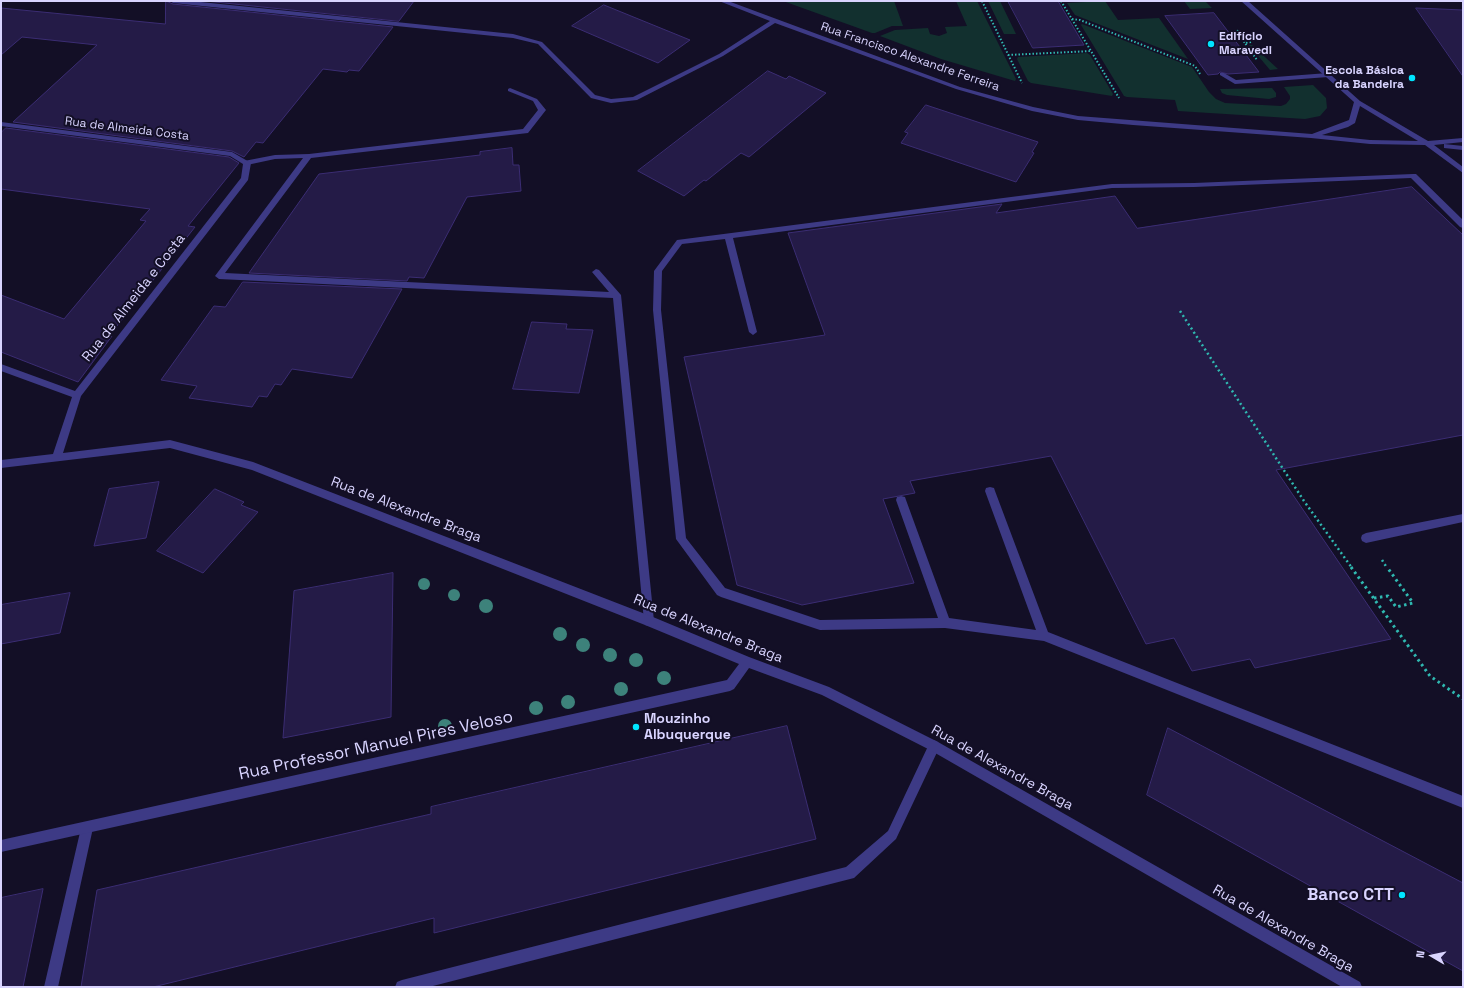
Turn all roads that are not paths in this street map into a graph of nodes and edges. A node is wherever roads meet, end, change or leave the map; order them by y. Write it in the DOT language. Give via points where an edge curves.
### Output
graph roads {
  1 [pos="173,1"];
  2 [pos="722,1"];
  3 [pos="1244,1"];
  4 [pos="774,21"];
  5 [pos="1222,74"];
  6 [pos="1328,75"];
  7 [pos="510,90"];
  8 [pos="1358,102"];
  9 [pos="1,124"];
  10 [pos="1311,136"];
  11 [pos="1463,140"];
  12 [pos="1427,143"];
  13 [pos="1463,148"];
  14 [pos="309,156"];
  15 [pos="247,163"];
  16 [pos="1463,171"];
  17 [pos="1463,225"];
  18 [pos="728,236"];
  19 [pos="596,272"];
  20 [pos="617,295"];
  21 [pos="753,332"];
  22 [pos="1,367"];
  23 [pos="77,395"];
  24 [pos="57,456"];
  25 [pos="1,464"];
  26 [pos="990,491"];
  27 [pos="901,500"];
  28 [pos="1463,518"];
  29 [pos="1366,538"];
  30 [pos="649,621"];
  31 [pos="945,623"];
  32 [pos="1044,636"];
  33 [pos="747,662"];
  34 [pos="934,746"];
  35 [pos="1463,802"];
  36 [pos="87,828"];
  37 [pos="1,846"];
  38 [pos="50,987"];
  39 [pos="402,987"];
  40 [pos="1355,987"];
  1 -- 4 [label="street" via="513,36 540,43 593,97 611,101 635,99 721,55"];
  2 -- 4 [label="street, Rua Francisco Alexandre Ferreira"];
  3 -- 6 [label="street"];
  4 -- 10 [label="street, Rua Francisco Alexandre Ferreira" via="958,88 1032,109 1078,118"];
  5 -- 6 [label="street" via="1235,82"];
  6 -- 8 [label="street"];
  7 -- 14 [label="street" via="535,100 542,110 524,131"];
  8 -- 10 [label="street, Rua Francisco Alexandre Ferreira" via="1352,121"];
  8 -- 12 [label="street"];
  9 -- 15 [label="street, Rua de Almeida Costa" via="232,154"];
  10 -- 12 [label="street, Rua Francisco Alexandre Ferreira" via="1370,142"];
  11 -- 12 [label="street"];
  12 -- 13 [label="street"];
  12 -- 16 [label="street"];
  14 -- 15 [label="street" via="275,157"];
  14 -- 20 [label="street" via="219,276"];
  15 -- 23 [label="street, Rua de Almeida e Costa" via="245,178"];
  17 -- 18 [label="street" via="1413,176 1112,186"];
  18 -- 21 [label="street"];
  18 -- 31 [label="street" via="680,242 658,271 657,310 681,539 721,592 820,625"];
  19 -- 20 [label="street"];
  20 -- 30 [label="street"];
  22 -- 23 [label="street"];
  23 -- 24 [label="street, Rua de Almeida e Costa"];
  24 -- 25 [label="street, Rua de Alexandre Braga"];
  24 -- 30 [label="street, Rua de Alexandre Braga" via="170,444 253,466"];
  26 -- 32 [label="street"];
  27 -- 31 [label="street"];
  28 -- 29 [label="street"];
  30 -- 33 [label="street, Rua de Alexandre Braga"];
  31 -- 32 [label="street"];
  32 -- 35 [label="street"];
  33 -- 34 [label="street, Rua de Alexandre Braga" via="825,692"];
  33 -- 36 [label="street, Rua Professor Manuel Pires Veloso" via="730,685"];
  34 -- 39 [label="street" via="892,835 849,873"];
  34 -- 40 [label="street, Rua de Alexandre Braga"];
  36 -- 37 [label="street, Rua Professor Manuel Pires Veloso"];
  36 -- 38 [label="street"];
}
